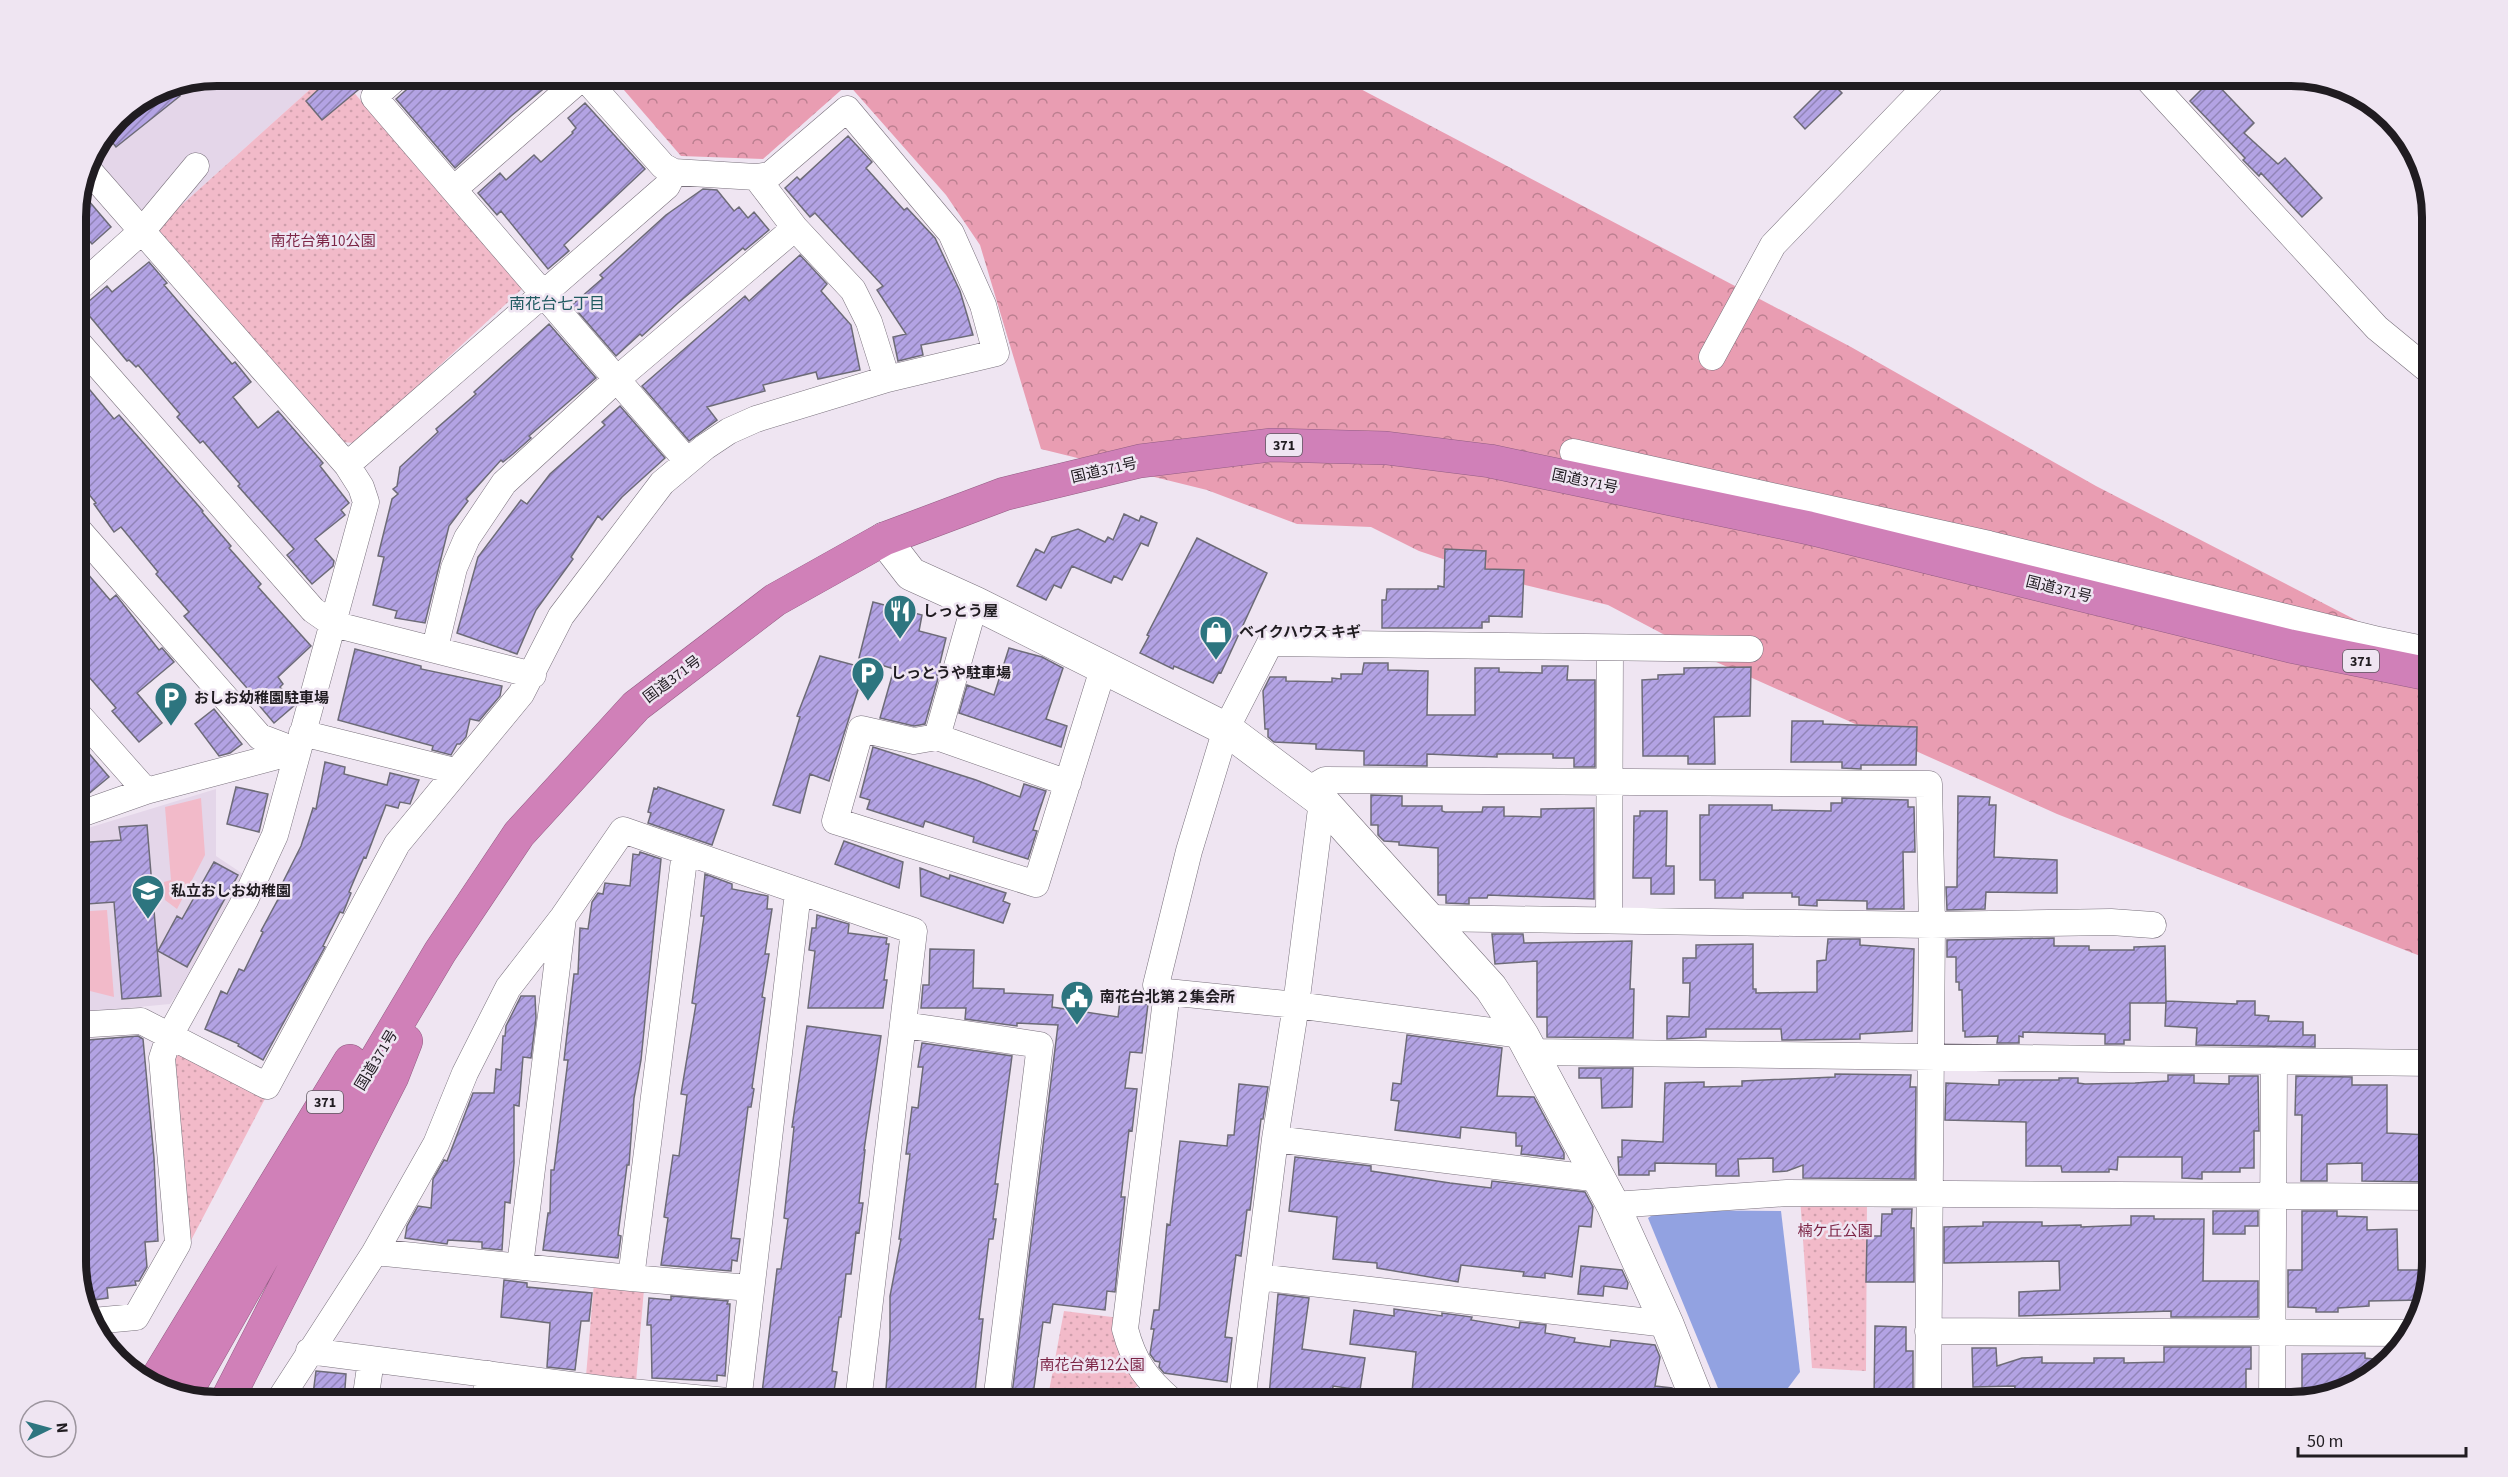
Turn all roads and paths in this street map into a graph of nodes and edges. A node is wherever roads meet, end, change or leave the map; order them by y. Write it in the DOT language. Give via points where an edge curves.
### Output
graph roads {
  1 [pos="386,86"];
  2 [pos="572,86"];
  3 [pos="593,86"];
  4 [pos="1926,86"];
  5 [pos="2154,86"];
  6 [pos="196,166"];
  7 [pos="674,172"];
  8 [pos="92,174"];
  9 [pos="756,177"];
  10 [pos="454,189"];
  11 [pos="795,228"];
  12 [pos="142,231"];
  13 [pos="86,281"];
  14 [pos="544,295"];
  15 [pos="86,352"];
  16 [pos="1712,357"];
  17 [pos="2422,365"];
  18 [pos="887,379"];
  19 [pos="616,380"];
  20 [pos="1573,452"];
  21 [pos="687,461"];
  22 [pos="346,465"];
  23 [pos="86,539"];
  24 [pos="884,539"];
  25 [pos="975,603"];
  26 [pos="333,624"];
  27 [pos="435,648"];
  28 [pos="1610,648"];
  29 [pos="1750,649"];
  30 [pos="2422,649"];
  31 [pos="1103,669"];
  32 [pos="2422,673"];
  33 [pos="533,675"];
  34 [pos="86,723"];
  35 [pos="1226,729"];
  36 [pos="937,738"];
  37 [pos="300,742"];
  38 [pos="455,771"];
  39 [pos="1068,783"];
  40 [pos="1610,783"];
  41 [pos="146,791"];
  42 [pos="1315,795"];
  43 [pos="86,812"];
  44 [pos="519,834"];
  45 [pos="685,852"];
  46 [pos="798,892"];
  47 [pos="563,918"];
  48 [pos="1426,918"];
  49 [pos="1609,920"];
  50 [pos="1932,925"];
  51 [pos="2153,925"];
  52 [pos="441,952"];
  53 [pos="1167,992"];
  54 [pos="1296,1005"];
  55 [pos="86,1024"];
  56 [pos="904,1025"];
  57 [pos="169,1037"];
  58 [pos="1526,1044"];
  59 [pos="1931,1056"];
  60 [pos="2274,1061"];
  61 [pos="2422,1063"];
  62 [pos="1275,1139"];
  63 [pos="1607,1192"];
  64 [pos="1929,1194"];
  65 [pos="2272,1196"];
  66 [pos="2422,1197"];
  67 [pos="375,1252"];
  68 [pos="520,1266"];
  69 [pos="1258,1277"];
  70 [pos="631,1278"];
  71 [pos="750,1287"];
  72 [pos="100,1320"];
  73 [pos="1667,1324"];
  74 [pos="1928,1331"];
  75 [pos="2272,1332"];
  76 [pos="2401,1333"];
  77 [pos="309,1351"];
  78 [pos="371,1360"];
  79 [pos="488,1374"];
  80 [pos="158,1377"];
  81 [pos="188,1388"];
  82 [pos="232,1391"];
  83 [pos="285,1391"];
  84 [pos="367,1391"];
  85 [pos="486,1391"];
  86 [pos="582,1391"];
  87 [pos="739,1391"];
  88 [pos="859,1391"];
  89 [pos="997,1391"];
  90 [pos="1160,1391"];
  91 [pos="1243,1391"];
  92 [pos="1694,1391"];
  93 [pos="1928,1391"];
  94 [pos="2272,1391"];
  1 -- 10 [label="street" via="374,97"];
  2 -- 10 [label="street"];
  3 -- 7 [label="street" via="663,166"];
  4 -- 16 [label="street" via="1773,245"];
  5 -- 17 [label="street" via="2377,328"];
  6 -- 12 [label="street"];
  7 -- 9 [label="street"];
  7 -- 14 [label="street" via="667,186"];
  8 -- 12 [label="street"];
  9 -- 11 [label="street"];
  9 -- 18 [label="street" via="770,175 847,110 951,233 983,305 996,353"];
  10 -- 14 [label="street"];
  11 -- 18 [label="street" via="853,290"];
  11 -- 19 [label="street"];
  12 -- 13 [label="street"];
  12 -- 22 [label="street"];
  14 -- 19 [label="street"];
  14 -- 22 [label="street"];
  15 -- 26 [label="street" via="313,610"];
  18 -- 21 [label="street" via="756,419 729,431"];
  19 -- 21 [label="street"];
  19 -- 27 [label="street" via="504,483 467,538 454,568"];
  20 -- 30 [label="street" via="1989,544"];
  21 -- 33 [label="street" via="662,483 561,616"];
  22 -- 26 [label="street" via="366,502"];
  23 -- 37 [label="street" via="260,737"];
  24 -- 25 [label="street" via="911,574"];
  24 -- 32 [label="highway, 国道371号 / 371" via="1004,494 1140,461 1272,445 1386,448 1490,461 1809,528 2290,646"];
  24 -- 44 [label="highway, 国道371号 / 371" via="775,600 636,706"];
  25 -- 31 [label="street"];
  25 -- 36 [label="street"];
  26 -- 27 [label="street"];
  26 -- 37 [label="street"];
  27 -- 33 [label="street"];
  28 -- 29 [label="street"];
  28 -- 35 [label="street" via="1270,644"];
  28 -- 40 [label="street"];
  31 -- 35 [label="street"];
  31 -- 39 [label="street"];
  33 -- 38 [label="street"];
  34 -- 41 [label="street"];
  35 -- 42 [label="street"];
  35 -- 53 [label="street" via="1189,851 1156,985"];
  36 -- 39 [label="street"];
  36 -- 39 [label="street" via="914,741 861,729 835,821 1036,884"];
  37 -- 38 [label="street"];
  37 -- 41 [label="street"];
  37 -- 57 [label="street" via="275,835 245,900"];
  38 -- 57 [label="street" via="397,844 267,1086"];
  40 -- 42 [label="street" via="1324,780"];
  40 -- 49 [label="street"];
  40 -- 50 [label="street" via="1929,784"];
  41 -- 43 [label="street"];
  42 -- 48 [label="street"];
  42 -- 54 [label="street"];
  44 -- 52 [label="highway, 国道371号 / 371"];
  44 -- 80 [label="highway, 371" via="453,903 402,975"];
  45 -- 46 [label="street"];
  45 -- 47 [label="street" via="622,830"];
  45 -- 70 [label="street"];
  46 -- 56 [label="street" via="914,931"];
  46 -- 71 [label="street"];
  47 -- 67 [label="street" via="508,988 465,1073 436,1144"];
  47 -- 68 [label="street"];
  48 -- 49 [label="street"];
  48 -- 58 [label="street" via="1491,988"];
  49 -- 50 [label="street"];
  50 -- 51 [label="street"];
  50 -- 59 [label="street"];
  52 -- 81 [label="highway, 国道371号 / 371"];
  52 -- 82 [label="highway, 371" via="392,1077"];
  53 -- 54 [label="street"];
  53 -- 90 [label="street" via="1125,1329 1132,1355"];
  54 -- 58 [label="street"];
  54 -- 62 [label="street"];
  55 -- 57 [label="street" via="141,1021"];
  56 -- 88 [label="street"];
  56 -- 89 [label="street" via="1040,1045"];
  57 -- 72 [label="street" via="162,1058 178,1244 136,1317"];
  58 -- 59 [label="street"];
  58 -- 63 [label="street"];
  59 -- 60 [label="street"];
  59 -- 64 [label="street"];
  60 -- 61 [label="street"];
  60 -- 65 [label="street"];
  62 -- 63 [label="street"];
  62 -- 69 [label="street"];
  63 -- 64 [label="street"];
  63 -- 73 [label="street"];
  64 -- 65 [label="street"];
  64 -- 74 [label="street"];
  65 -- 66 [label="street"];
  65 -- 75 [label="street"];
  67 -- 68 [label="street"];
  67 -- 77 [label="street"];
  68 -- 70 [label="street"];
  69 -- 73 [label="street"];
  69 -- 91 [label="street"];
  70 -- 71 [label="street"];
  71 -- 87 [label="street"];
  73 -- 92 [label="street"];
  74 -- 75 [label="street"];
  74 -- 93 [label="street"];
  75 -- 76 [label="street"];
  75 -- 94 [label="street"];
  77 -- 78 [label="street"];
  77 -- 83 [label="street"];
  78 -- 79 [label="street"];
  78 -- 84 [label="street"];
  79 -- 85 [label="street"];
  79 -- 86 [label="street"];
}
